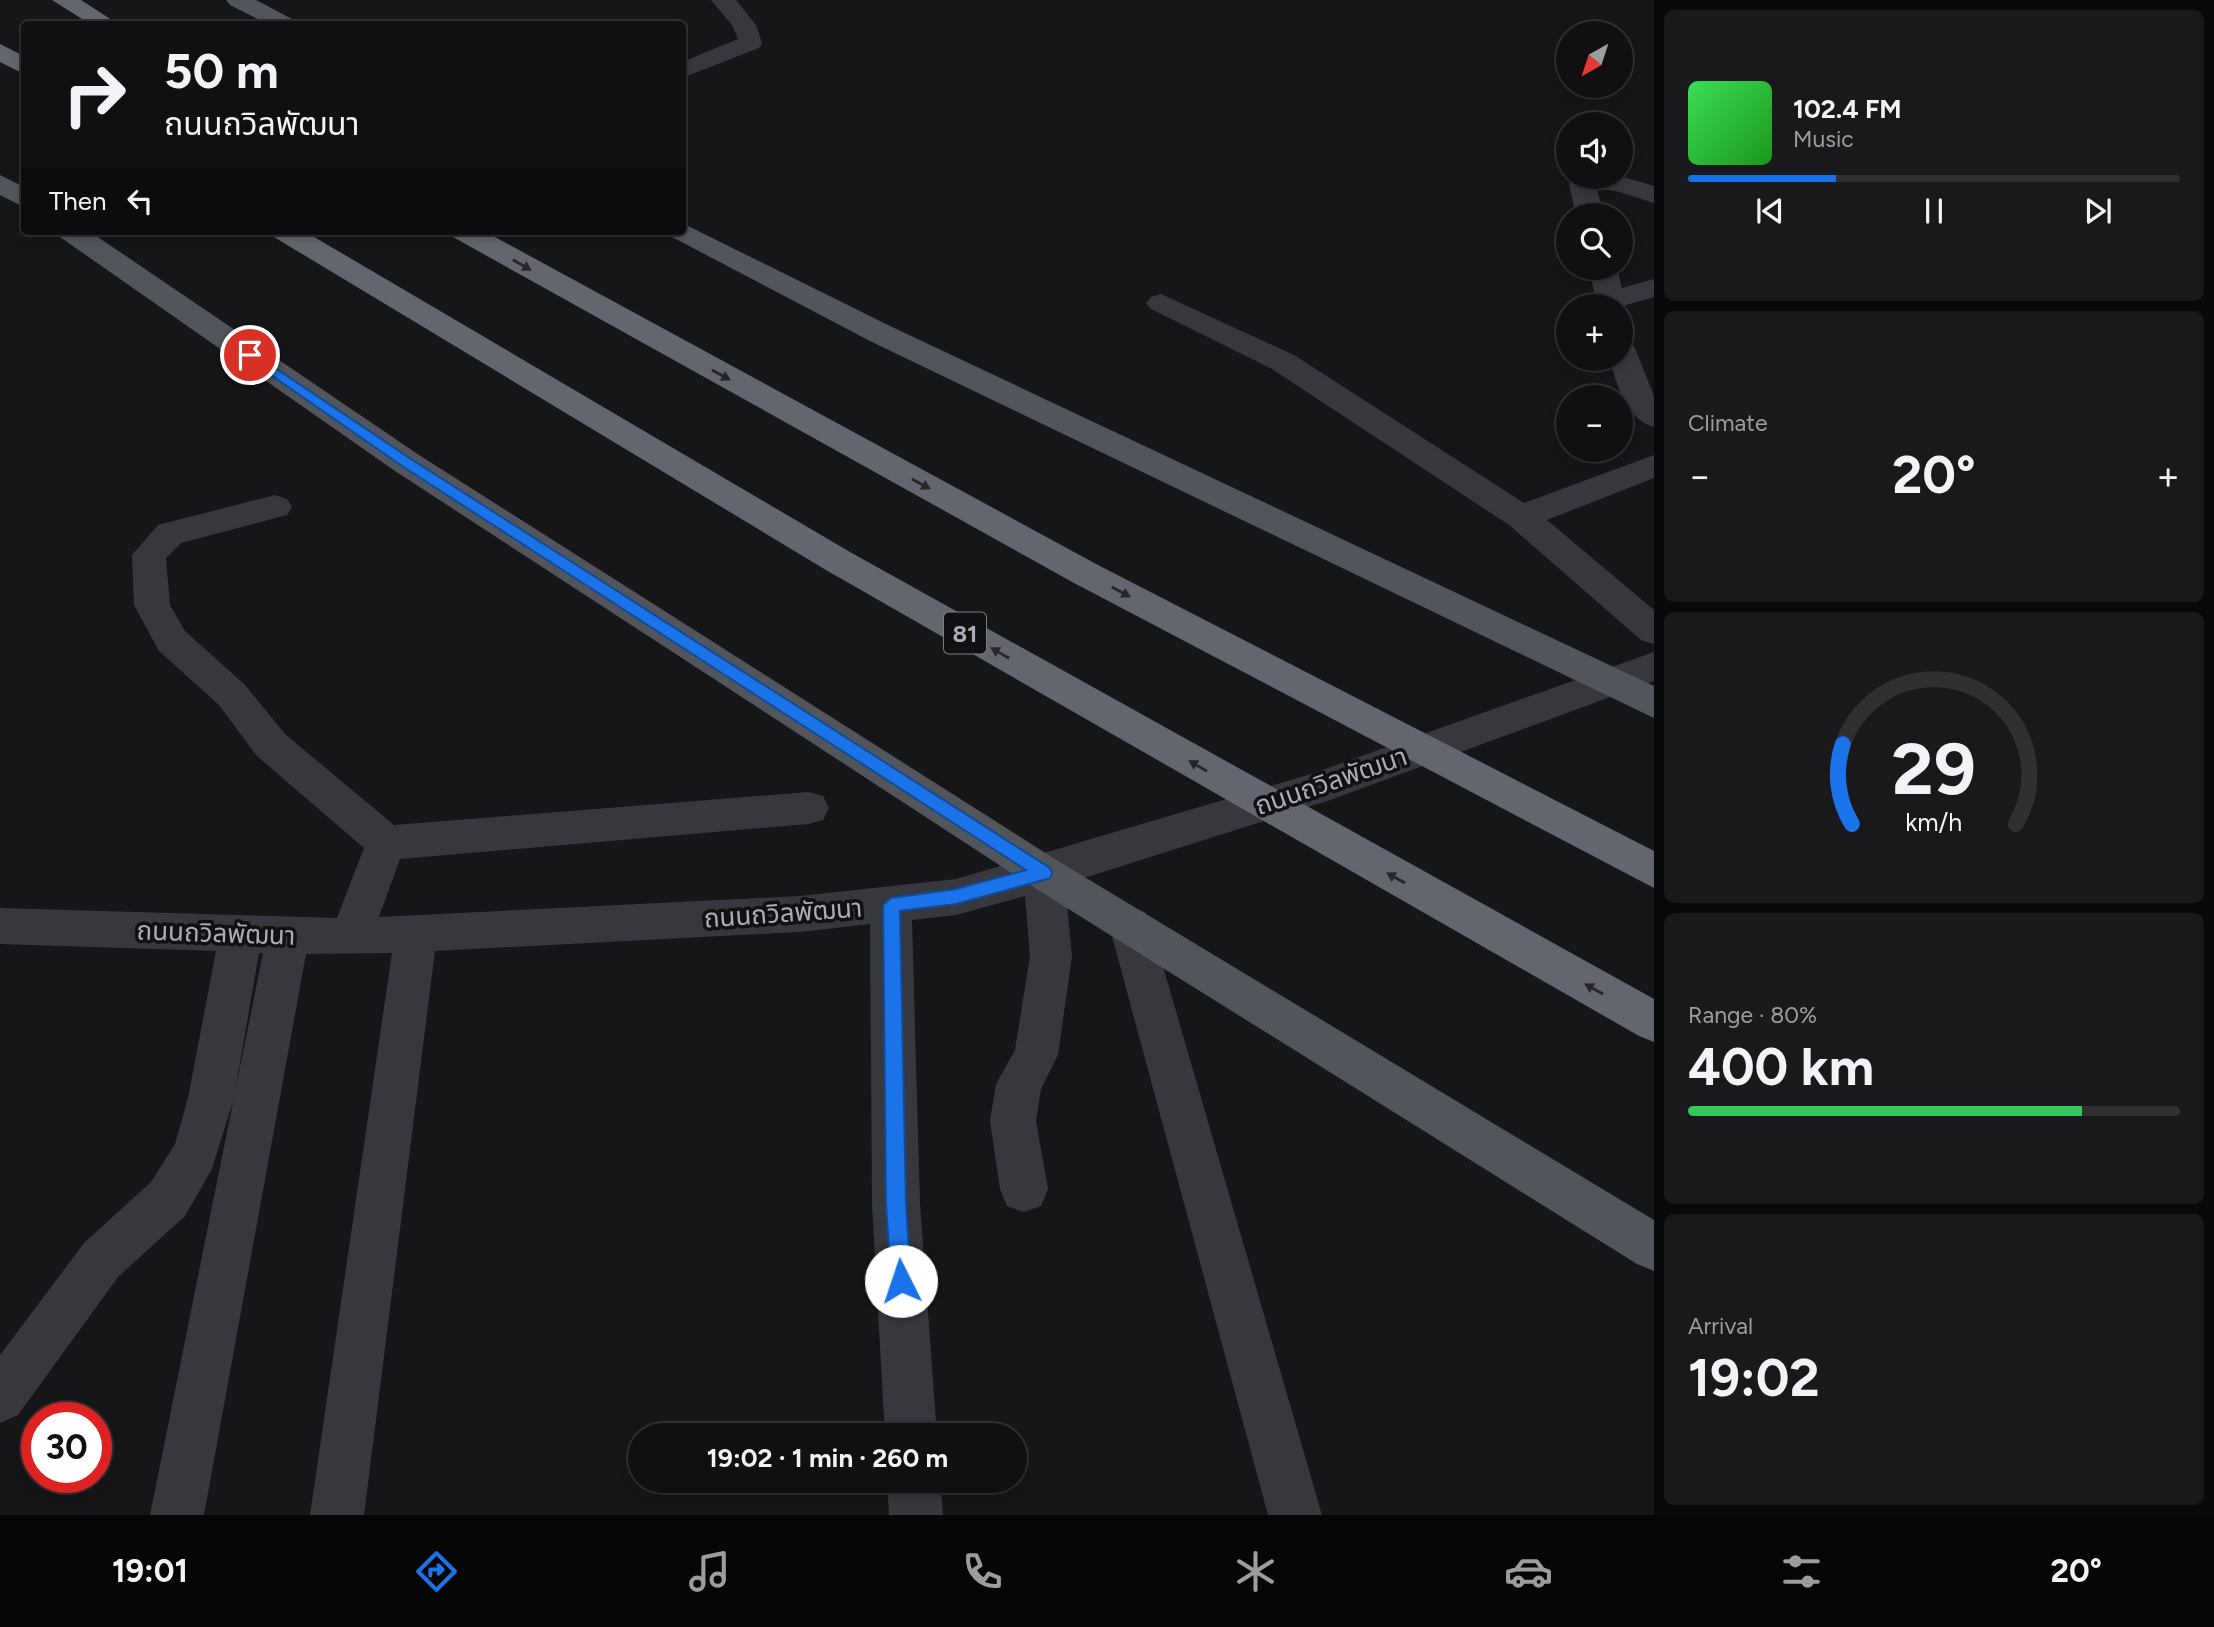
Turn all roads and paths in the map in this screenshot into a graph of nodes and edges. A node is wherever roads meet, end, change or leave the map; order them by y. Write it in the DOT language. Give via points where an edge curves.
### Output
graph roads {
  1 [pos="64,0"];
  2 [pos="238,0"];
  3 [pos="723,0"];
  4 [pos="101,21"];
  5 [pos="278,21"];
  6 [pos="0,51"];
  7 [pos="21,65"];
  8 [pos="686,69"];
  9 [pos="0,183"];
  10 [pos="1654,195"];
  11 [pos="21,197"];
  12 [pos="1587,203"];
  13 [pos="686,233"];
  14 [pos="76,235"];
  15 [pos="291,235"];
  16 [pos="470,235"];
  17 [pos="1654,288"];
  18 [pos="1633,295"];
  19 [pos="1161,303"];
  20 [pos="1629,371"];
  21 [pos="1654,416"];
  22 [pos="1654,466"];
  23 [pos="275,507"];
  24 [pos="1521,517"];
  25 [pos="1654,630"];
  26 [pos="1654,666"];
  27 [pos="1610,682"];
  28 [pos="1654,704"];
  29 [pos="809,808"];
  30 [pos="386,843"];
  31 [pos="1654,871"];
  32 [pos="1044,873"];
  33 [pos="891,905"];
  34 [pos="1130,925"];
  35 [pos="0,926"];
  36 [pos="241,933"];
  37 [pos="416,933"];
  38 [pos="288,935"];
  39 [pos="351,936"];
  40 [pos="1654,1022"];
  41 [pos="1024,1189"];
  42 [pos="1654,1247"];
  43 [pos="0,1397"];
  44 [pos="910,1423"];
  45 [pos="915,1493"];
  46 [pos="177,1515"];
  47 [pos="337,1515"];
  48 [pos="916,1515"];
  49 [pos="1295,1515"];
  1 -- 4 [label="highway"];
  2 -- 5 [label="main road"];
  3 -- 8 [label="street" via="740,18 750,43"];
  6 -- 7 [label="highway"];
  9 -- 11 [label="main road"];
  10 -- 12 [label="street" via="1598,180 1582,184"];
  13 -- 27 [label="main road" via="881,334"];
  14 -- 32 [label="main road" via="407,463"];
  40 -- 15 [label="highway, 81, one-way" via="838,561"];
  16 -- 31 [label="highway, one-way" via="1074,567"];
  17 -- 18 [label="street"];
  19 -- 24 [label="street" via="1283,362"];
  20 -- 21 [label="street" via="1642,402"];
  22 -- 24 [label="street"];
  23 -- 30 [label="street" via="170,534 149,555 152,605 172,641 232,695 271,746"];
  24 -- 25 [label="street"];
  26 -- 27 [label="street, ถนนถวิลพัฒนา"];
  27 -- 28 [label="main road"];
  27 -- 32 [label="street, ถนนถวิลพัฒนา" via="1316,789"];
  29 -- 30 [label="street"];
  30 -- 39 [label="street"];
  32 -- 33 [label="street, ถนนถวิลพัฒนา" via="956,897"];
  32 -- 34 [label="main road"];
  32 -- 41 [label="street" via="1051,956 1036,1055 1019,1084 1013,1121"];
  33 -- 37 [label="street, ถนนถวิลพัฒนา" via="800,914"];
  33 -- 44 [label="street" via="896,1204"];
  34 -- 42 [label="main road"];
  34 -- 49 [label="street"];
  35 -- 36 [label="street, ถนนถวิลพัฒนา"];
  36 -- 38 [label="street, ถนนถวิลพัฒนา"];
  36 -- 43 [label="street" via="211,1098 196,1153 168,1199 101,1260"];
  37 -- 39 [label="street, ถนนถวิลพัฒนา"];
  37 -- 47 [label="street"];
  38 -- 39 [label="street, ถนนถวิลพัฒนา"];
  38 -- 46 [label="street"];
  45 -- 48 [label="street"];
}
